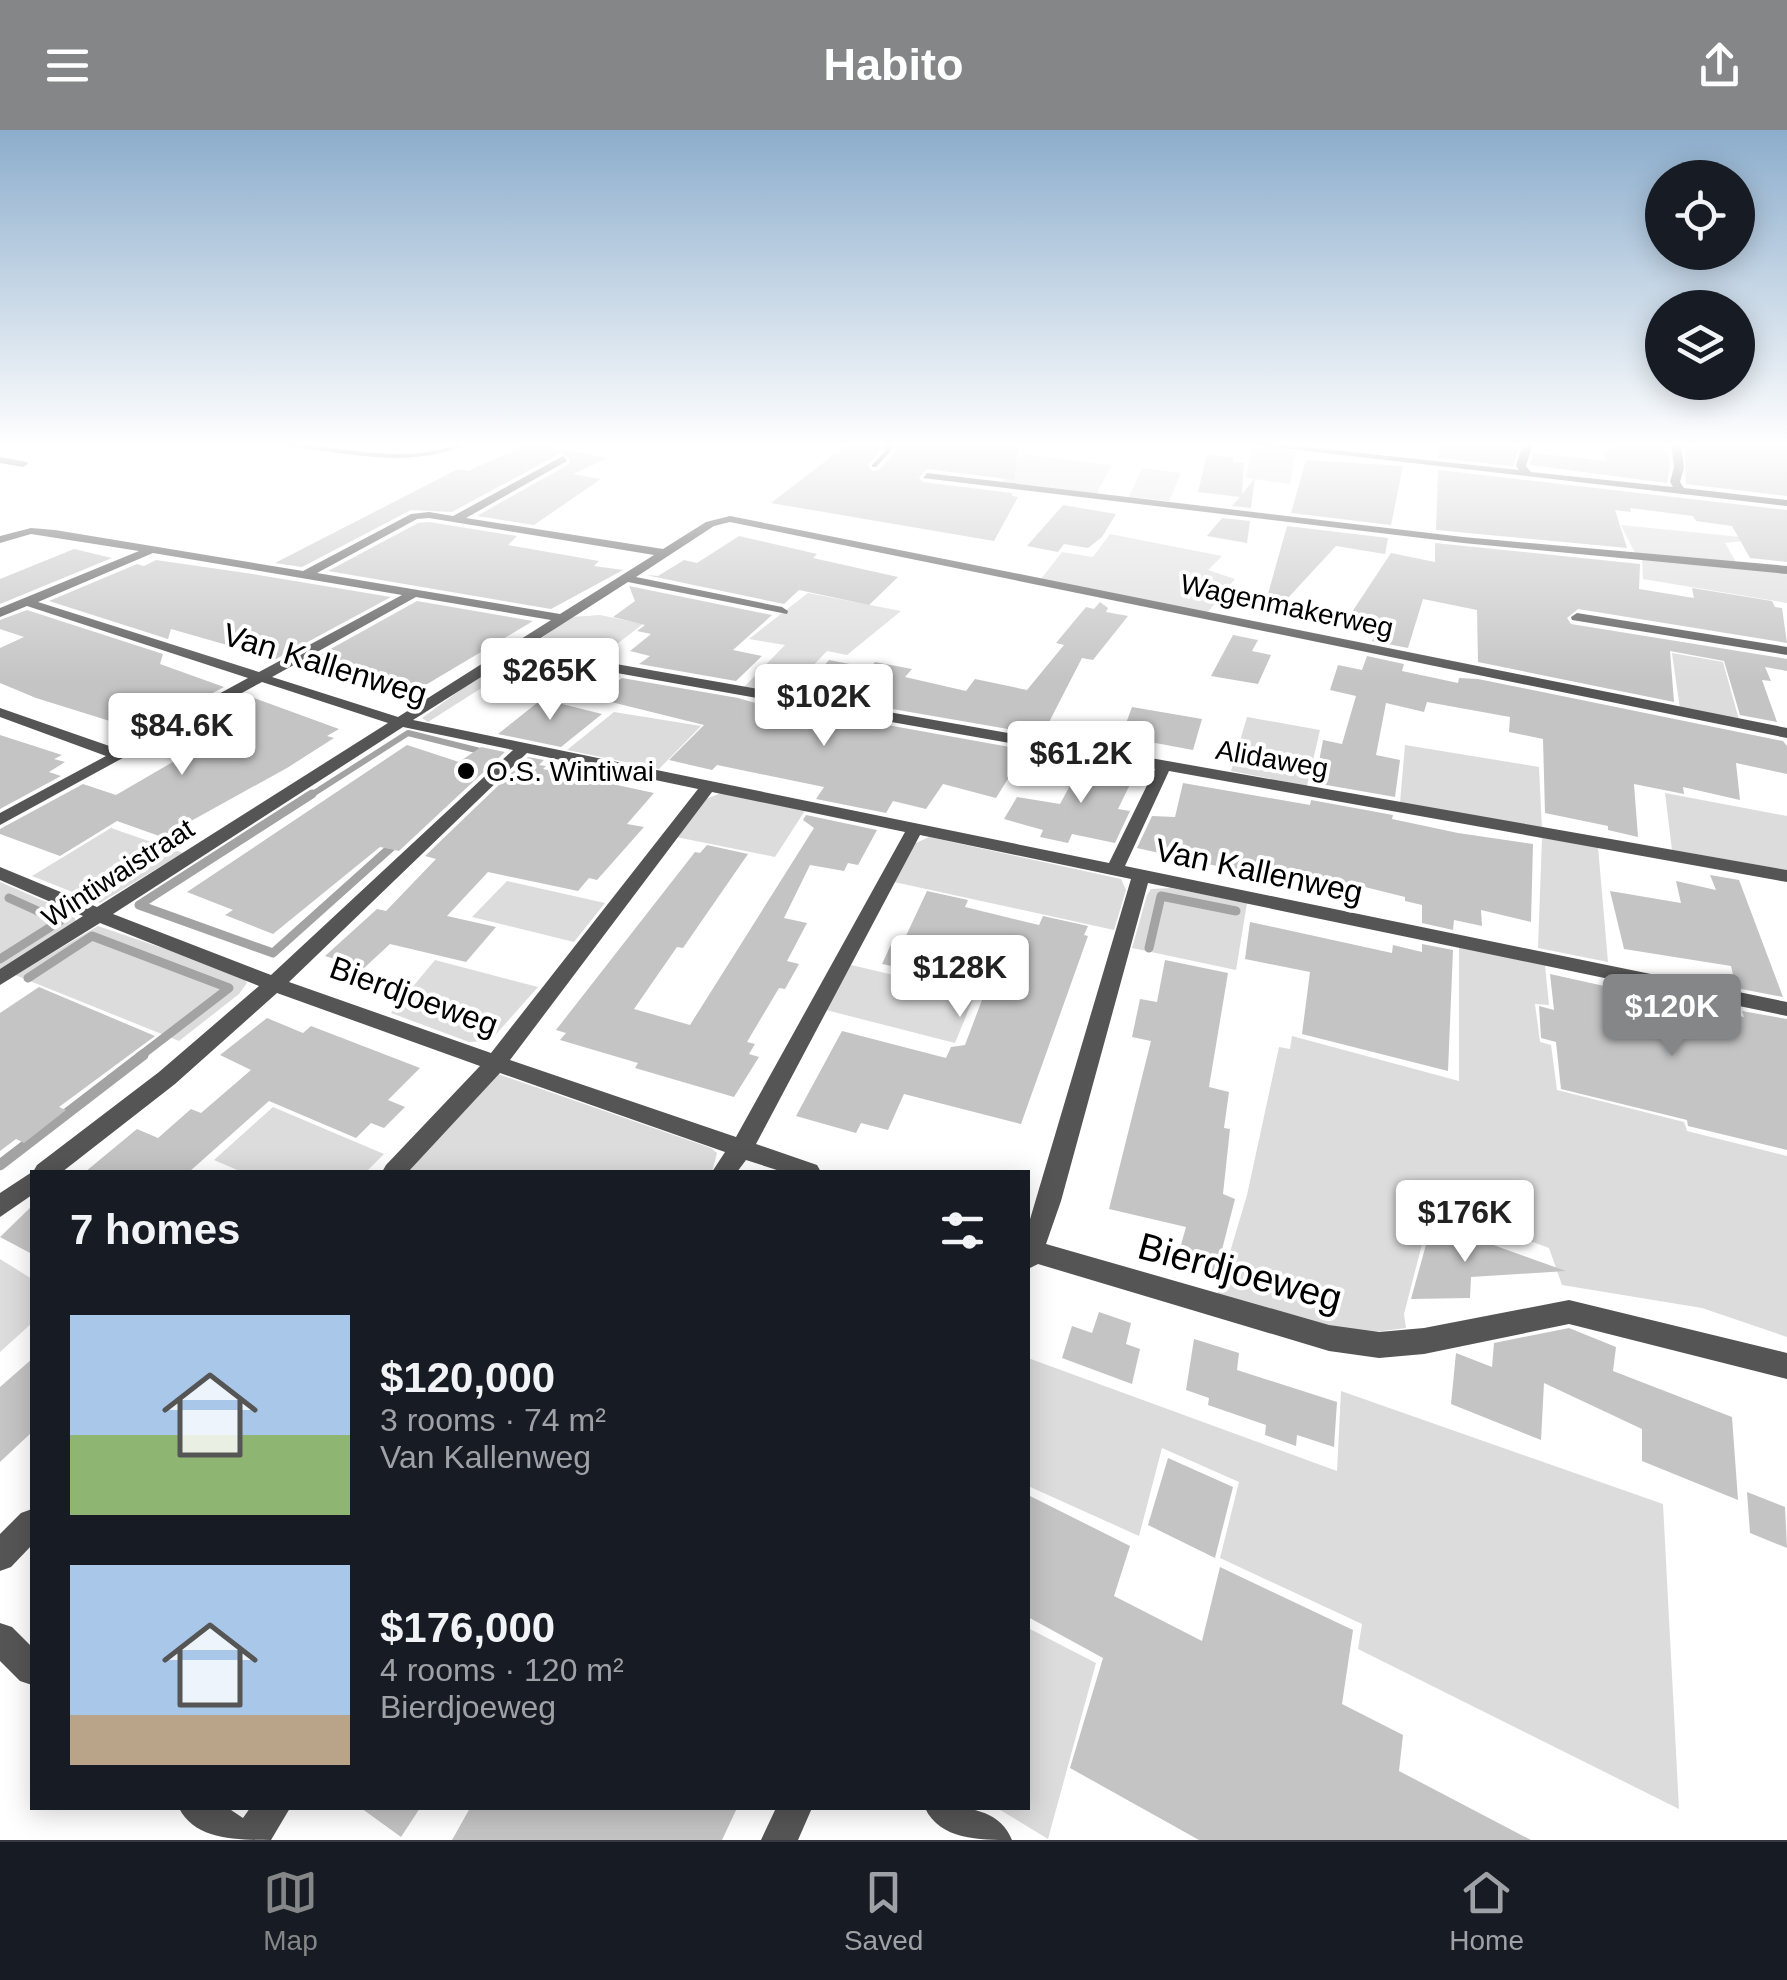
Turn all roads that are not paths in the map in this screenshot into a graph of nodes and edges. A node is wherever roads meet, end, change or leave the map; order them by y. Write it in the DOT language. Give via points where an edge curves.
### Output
graph roads {
  1 [pos="402,523"];
  2 [pos="479,523"];
  3 [pos="714,523"];
  4 [pos="757,523"];
  5 [pos="1319,523"];
  6 [pos="0,540"];
  7 [pos="152,550"];
  8 [pos="665,553"];
  9 [pos="1787,570"];
  10 [pos="308,574"];
  11 [pos="625,578"];
  12 [pos="416,592"];
  13 [pos="26,602"];
  14 [pos="782,611"];
  15 [pos="0,613"];
  16 [pos="1577,617"];
  17 [pos="562,618"];
  18 [pos="512,650"];
  19 [pos="1787,651"];
  20 [pos="263,678"];
  21 [pos="0,712"];
  22 [pos="399,722"];
  23 [pos="1787,733"];
  24 [pos="526,746"];
  25 [pos="120,755"];
  26 [pos="1164,766"];
  27 [pos="710,784"];
  28 [pos="0,820"];
  29 [pos="916,828"];
  30 [pos="1114,871"];
  31 [pos="0,873"];
  32 [pos="1787,876"];
  33 [pos="1141,877"];
  34 [pos="96,916"];
  35 [pos="0,978"];
  36 [pos="276,983"];
  37 [pos="1787,1009"];
  38 [pos="496,1064"];
  39 [pos="742,1148"];
  40 [pos="48,1170"];
  41 [pos="396,1170"];
  42 [pos="726,1170"];
  43 [pos="804,1170"];
  44 [pos="30,1184"];
  45 [pos="0,1207"];
  46 [pos="1030,1248"];
  47 [pos="1030,1254"];
  48 [pos="1787,1366"];
  49 [pos="30,1526"];
  50 [pos="0,1556"];
  51 [pos="0,1640"];
  52 [pos="30,1667"];
  53 [pos="199,1810"];
  54 [pos="270,1810"];
  55 [pos="793,1810"];
  56 [pos="946,1810"];
  57 [pos="246,1840"];
  58 [pos="779,1840"];
  59 [pos="994,1840"];
  1 -- 10 [label="street"];
  2 -- 8 [label="street"];
  3 -- 8 [label="street, Wintiwaistraat"];
  4 -- 23 [label="street, Wagenmakerweg"];
  5 -- 9 [label="street"];
  6 -- 7 [label="street" via="43,531"];
  7 -- 10 [label="street"];
  7 -- 13 [label="street"];
  8 -- 11 [label="street, Wintiwaistraat"];
  10 -- 12 [label="street"];
  11 -- 14 [label="street"];
  11 -- 17 [label="street, Wintiwaistraat"];
  12 -- 17 [label="street"];
  12 -- 20 [label="street"];
  13 -- 15 [label="street"];
  13 -- 20 [label="street, Van Kallenweg"];
  16 -- 19 [label="street"];
  17 -- 18 [label="street, Wintiwaistraat"];
  18 -- 22 [label="street, Wintiwaistraat"];
  18 -- 26 [label="street, Alidaweg"];
  20 -- 22 [label="street, Van Kallenweg"];
  20 -- 25 [label="street"];
  21 -- 25 [label="street"];
  22 -- 24 [label="street, Van Kallenweg"];
  22 -- 34 [label="street, Wintiwaistraat"];
  24 -- 27 [label="street, Van Kallenweg"];
  24 -- 36 [label="street"];
  25 -- 28 [label="street"];
  26 -- 30 [label="street"];
  26 -- 32 [label="street, Alidaweg"];
  27 -- 29 [label="street, Van Kallenweg"];
  27 -- 38 [label="street"];
  29 -- 30 [label="street, Van Kallenweg"];
  29 -- 39 [label="street"];
  30 -- 33 [label="street, Van Kallenweg"];
  31 -- 34 [label="street, Bierdjoeweg"];
  33 -- 37 [label="street, Van Kallenweg"];
  33 -- 46 [label="street"];
  34 -- 35 [label="street, Wintiwaistraat"];
  34 -- 36 [label="street, Bierdjoeweg"];
  36 -- 38 [label="street, Bierdjoeweg"];
  36 -- 40 [label="street" via="168,1078"];
  38 -- 39 [label="street, Bierdjoeweg"];
  38 -- 41 [label="street"];
  39 -- 42 [label="street"];
  39 -- 43 [label="street, Bierdjoeweg"];
  44 -- 45 [label="street"];
  47 -- 48 [label="street, Bierdjoeweg" via="1329,1338 1379,1345 1424,1341 1569,1312"];
  49 -- 50 [label="street"];
  51 -- 52 [label="street"];
  53 -- 57 [label="street"];
  54 -- 57 [label="street"];
  55 -- 58 [label="street"];
  56 -- 59 [label="street"];
}
